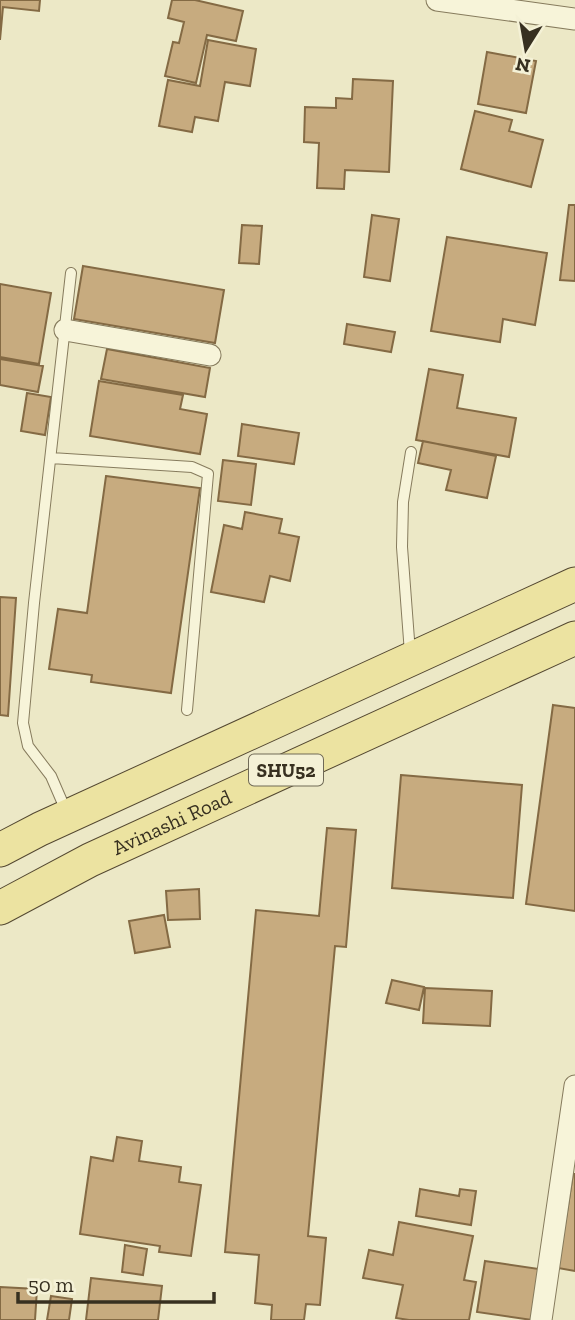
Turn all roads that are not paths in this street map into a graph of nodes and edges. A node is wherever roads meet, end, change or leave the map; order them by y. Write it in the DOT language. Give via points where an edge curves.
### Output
graph roads {
  1 [pos="437,0"];
  2 [pos="483,3"];
  3 [pos="575,19"];
  4 [pos="71,273"];
  5 [pos="65,330"];
  6 [pos="210,355"];
  7 [pos="411,452"];
  8 [pos="51,458"];
  9 [pos="575,584"];
  10 [pos="575,638"];
  11 [pos="411,659"];
  12 [pos="187,710"];
  13 [pos="68,816"];
  14 [pos="0,850"];
  15 [pos="0,908"];
  16 [pos="575,1086"];
  17 [pos="541,1320"];
  1 -- 2 [label="street"];
  2 -- 3 [label="street"];
  4 -- 5 [label="lane"];
  5 -- 6 [label="street"];
  5 -- 8 [label="lane"];
  7 -- 11 [label="lane" via="402,547"];
  8 -- 12 [label="lane" via="192,467 208,474"];
  8 -- 13 [label="lane" via="23,723 28,746 51,776"];
  9 -- 11 [label="main road, SHU52"];
  10 -- 15 [label="main road, Avinashi Road / SHU52" via="90,860"];
  11 -- 13 [label="main road, SHU52"];
  13 -- 14 [label="main road, SHU52"];
  16 -- 17 [label="street"];
}
